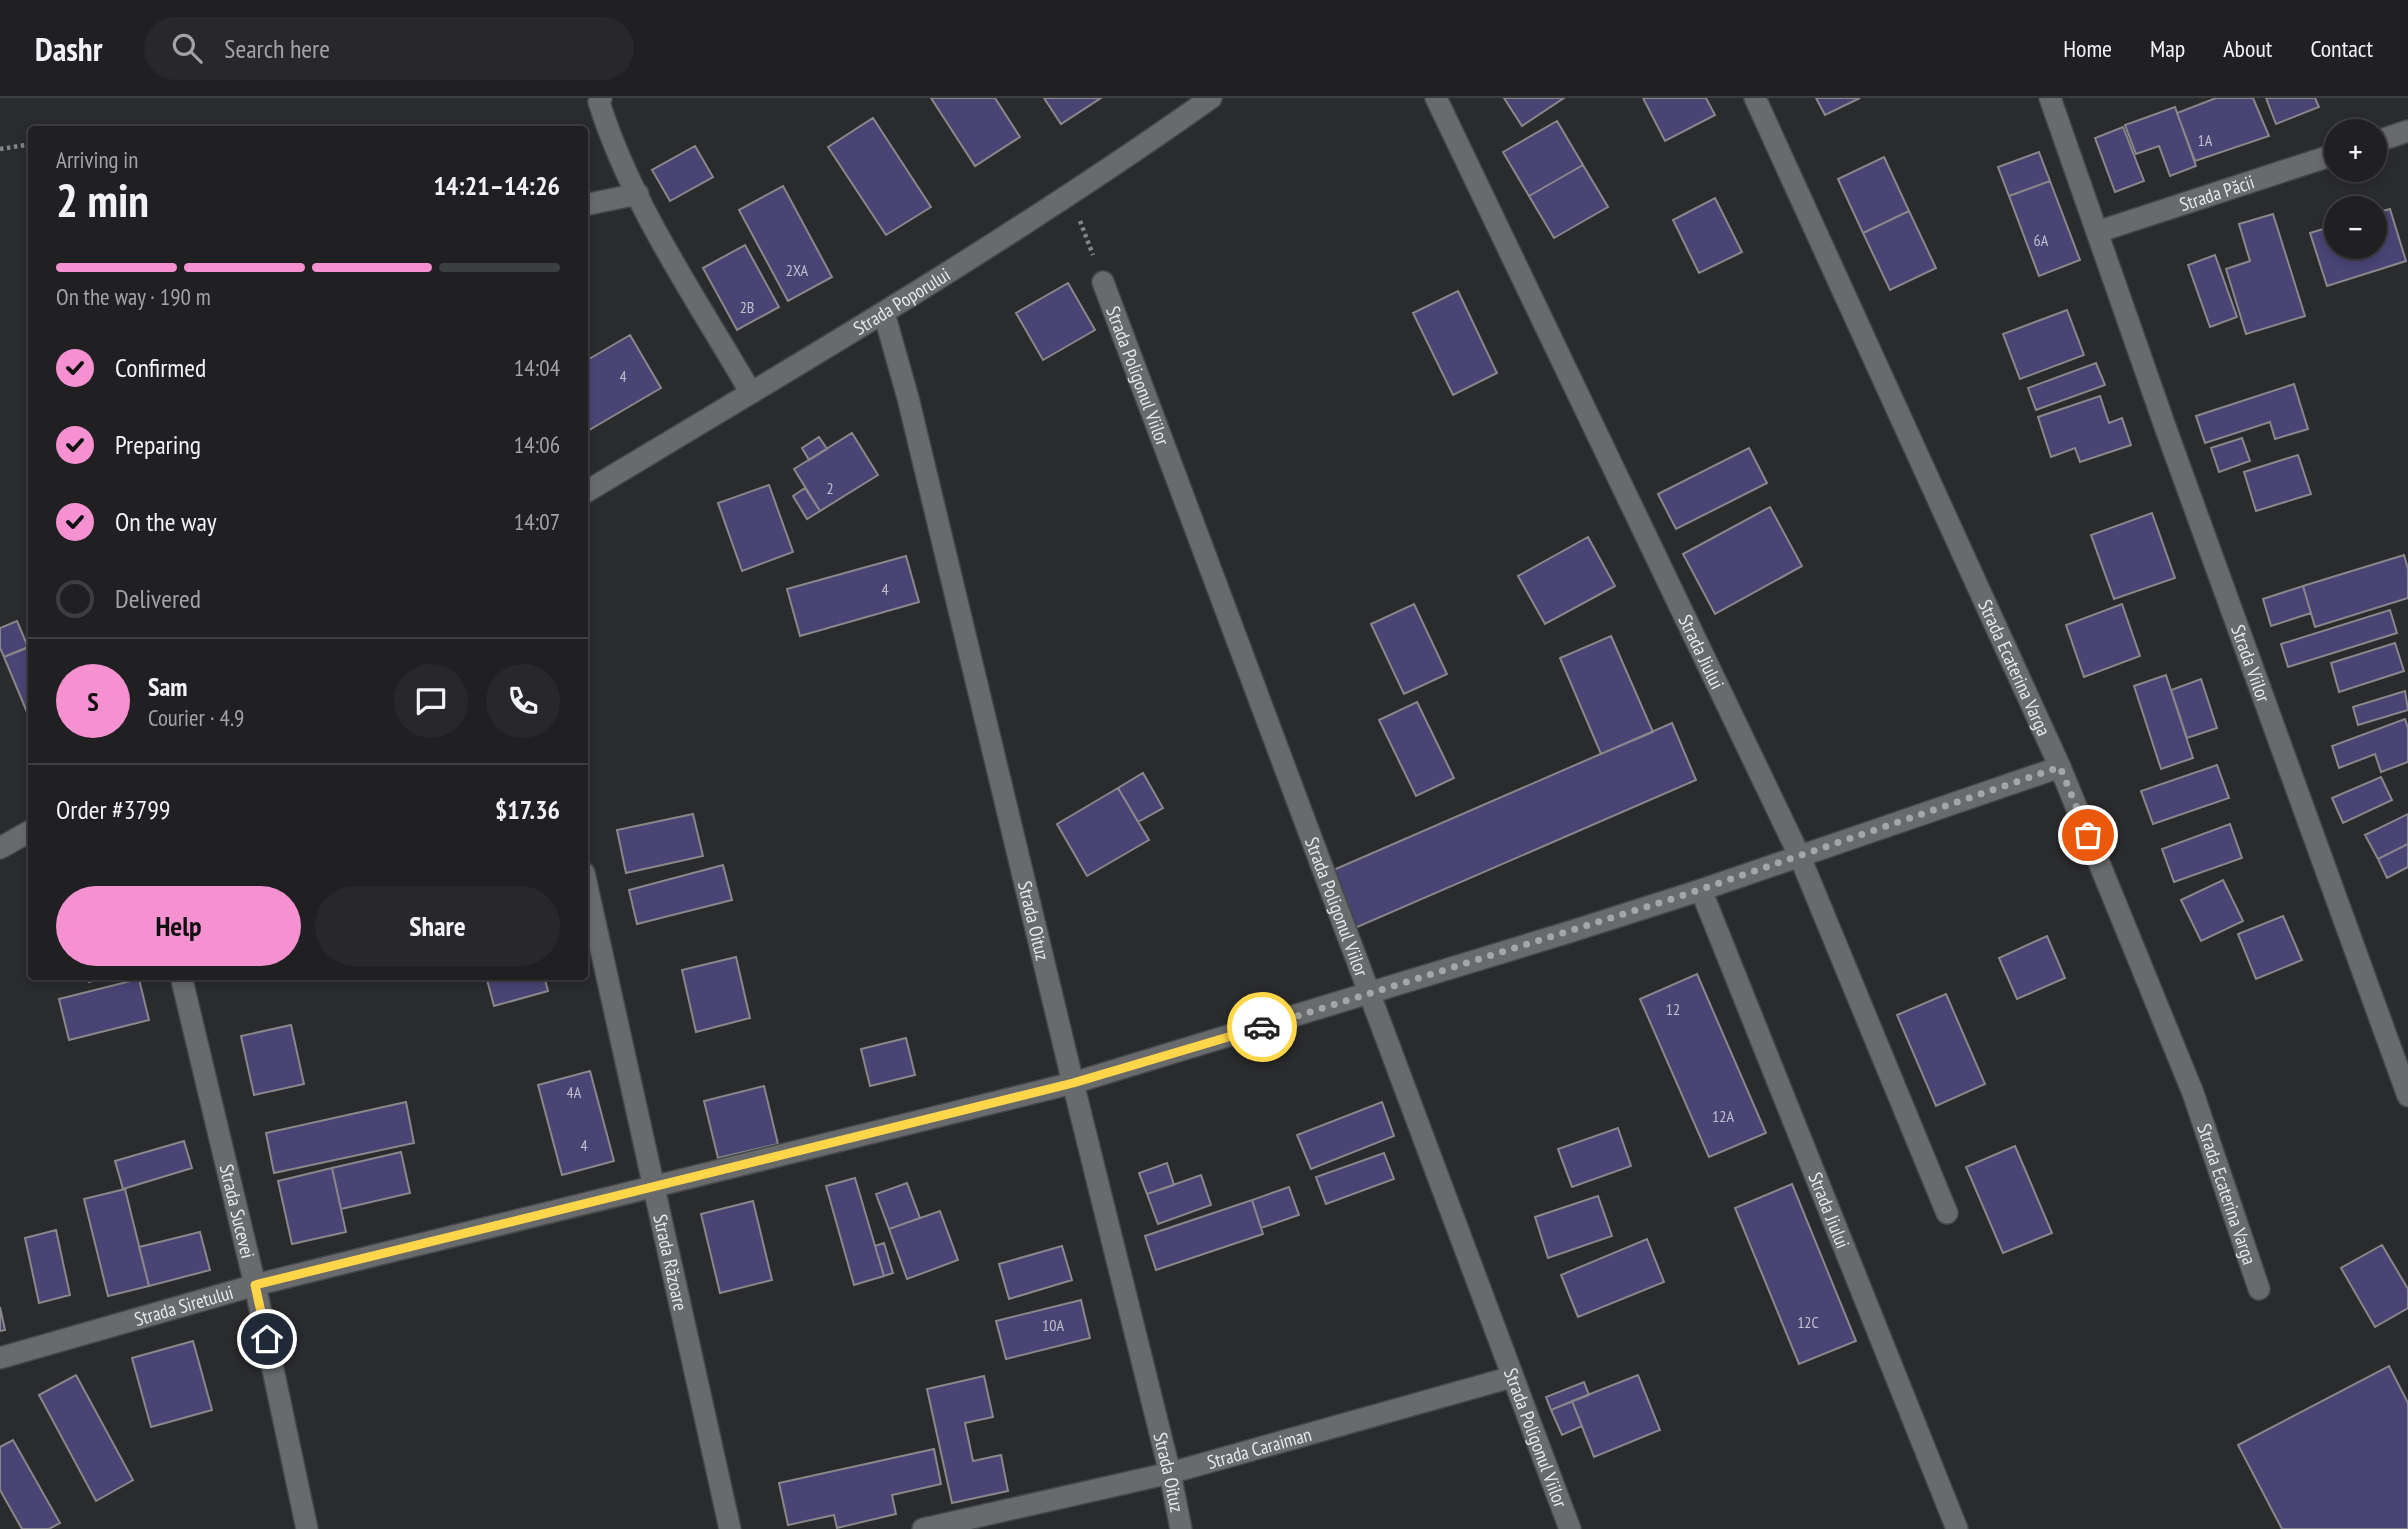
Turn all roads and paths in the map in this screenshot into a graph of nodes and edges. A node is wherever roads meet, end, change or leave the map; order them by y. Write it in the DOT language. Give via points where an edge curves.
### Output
graph roads {
  1 [pos="601,98"];
  2 [pos="1211,98"];
  3 [pos="1436,98"];
  4 [pos="1755,98"];
  5 [pos="2050,98"];
  6 [pos="2408,131"];
  7 [pos="2387,138"];
  8 [pos="28,145"];
  9 [pos="0,149"];
  10 [pos="2324,158"];
  11 [pos="638,194"];
  12 [pos="1070,196"];
  13 [pos="588,204"];
  14 [pos="2097,232"];
  15 [pos="1103,282"];
  16 [pos="884,313"];
  17 [pos="751,393"];
  18 [pos="588,491"];
  19 [pos="2060,767"];
  20 [pos="28,832"];
  21 [pos="0,848"];
  22 [pos="1800,856"];
  23 [pos="1701,890"];
  24 [pos="588,891"];
  25 [pos="182,980"];
  26 [pos="1368,995"];
  27 [pos="1073,1083"];
  28 [pos="2408,1096"];
  29 [pos="654,1185"];
  30 [pos="1947,1213"];
  31 [pos="255,1285"];
  32 [pos="2259,1289"];
  33 [pos="0,1358"];
  34 [pos="1512,1377"];
  35 [pos="1170,1473"];
  36 [pos="307,1529"];
  37 [pos="730,1529"];
  38 [pos="923,1529"];
  39 [pos="1181,1529"];
  40 [pos="1570,1529"];
  41 [pos="1958,1529"];
  1 -- 11 [label="street" via="607,130"];
  2 -- 12 [label="street, Strada Poporului"];
  3 -- 22 [label="street, Strada Jiului"];
  4 -- 19 [label="street, Strada Ecaterina Varga"];
  5 -- 14 [label="street, Strada Viilor"];
  6 -- 7 [label="street"];
  8 -- 9 [label="path"];
  10 -- 14 [label="street, Strada Păcii"];
  11 -- 13 [label="street"];
  11 -- 17 [label="street"];
  12 -- 15 [label="path"];
  12 -- 16 [label="street, Strada Poporului"];
  14 -- 28 [label="street, Strada Viilor"];
  15 -- 26 [label="street, Strada Poligonul Viilor"];
  16 -- 17 [label="street, Strada Poporului"];
  16 -- 27 [label="street, Strada Oituz"];
  17 -- 18 [label="street, Strada Poporului"];
  19 -- 22 [label="street, Strada Siretului"];
  19 -- 32 [label="street, Strada Ecaterina Varga" via="2193,1093"];
  20 -- 21 [label="street"];
  22 -- 23 [label="street, Strada Siretului"];
  22 -- 30 [label="street, Strada Jiului"];
  23 -- 26 [label="street, Strada Siretului"];
  23 -- 41 [label="street, Strada Jiului"];
  24 -- 29 [label="street, Strada Răzoare"];
  25 -- 31 [label="street, Strada Sucevei"];
  26 -- 27 [label="street, Strada Siretului"];
  26 -- 34 [label="street, Strada Poligonul Viilor"];
  27 -- 29 [label="street, Strada Siretului"];
  27 -- 35 [label="street, Strada Oituz"];
  29 -- 31 [label="street, Strada Siretului"];
  29 -- 37 [label="street, Strada Răzoare"];
  31 -- 33 [label="street, Strada Siretului"];
  31 -- 36 [label="street, Strada Sucevei"];
  34 -- 35 [label="street, Strada Caraiman"];
  34 -- 40 [label="street, Strada Poligonul Viilor"];
  35 -- 38 [label="street, Strada Caraiman"];
  35 -- 39 [label="street, Strada Oituz"];
}
